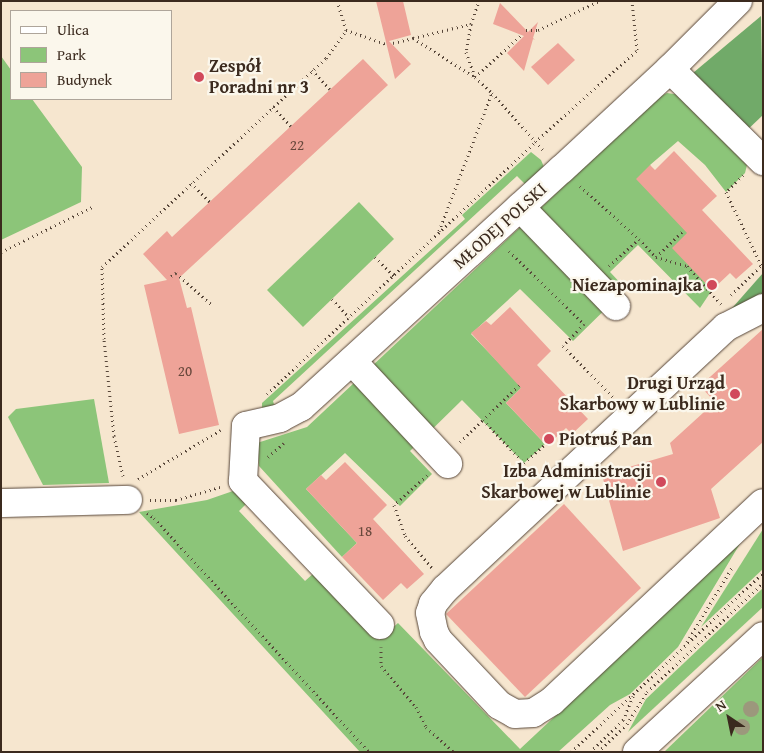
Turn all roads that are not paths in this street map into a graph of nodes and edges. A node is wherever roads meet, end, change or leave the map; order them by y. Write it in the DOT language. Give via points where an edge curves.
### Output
graph roads {
  1 [pos="738,1"];
  2 [pos="670,69"];
  3 [pos="763,161"];
  4 [pos="520,207"];
  5 [pos="616,306"];
  6 [pos="763,308"];
  7 [pos="352,361"];
  8 [pos="446,461"];
  9 [pos="128,500"];
  10 [pos="1,503"];
  11 [pos="763,503"];
  12 [pos="380,625"];
  13 [pos="763,636"];
  14 [pos="636,740"];
  1 -- 2 [label="street, MŁODEJ POLSKI"];
  2 -- 3 [label="street"];
  2 -- 4 [label="street, MŁODEJ POLSKI"];
  4 -- 5 [label="street"];
  4 -- 7 [label="street, MŁODEJ POLSKI"];
  6 -- 11 [label="street" via="726,327 445,589 430,613 434,632 499,705 515,714 533,713 552,701"];
  7 -- 8 [label="street"];
  7 -- 12 [label="street, MŁODEJ POLSKI" via="301,407 280,418 237,426 243,481"];
  9 -- 10 [label="street"];
  13 -- 14 [label="street"];
}
